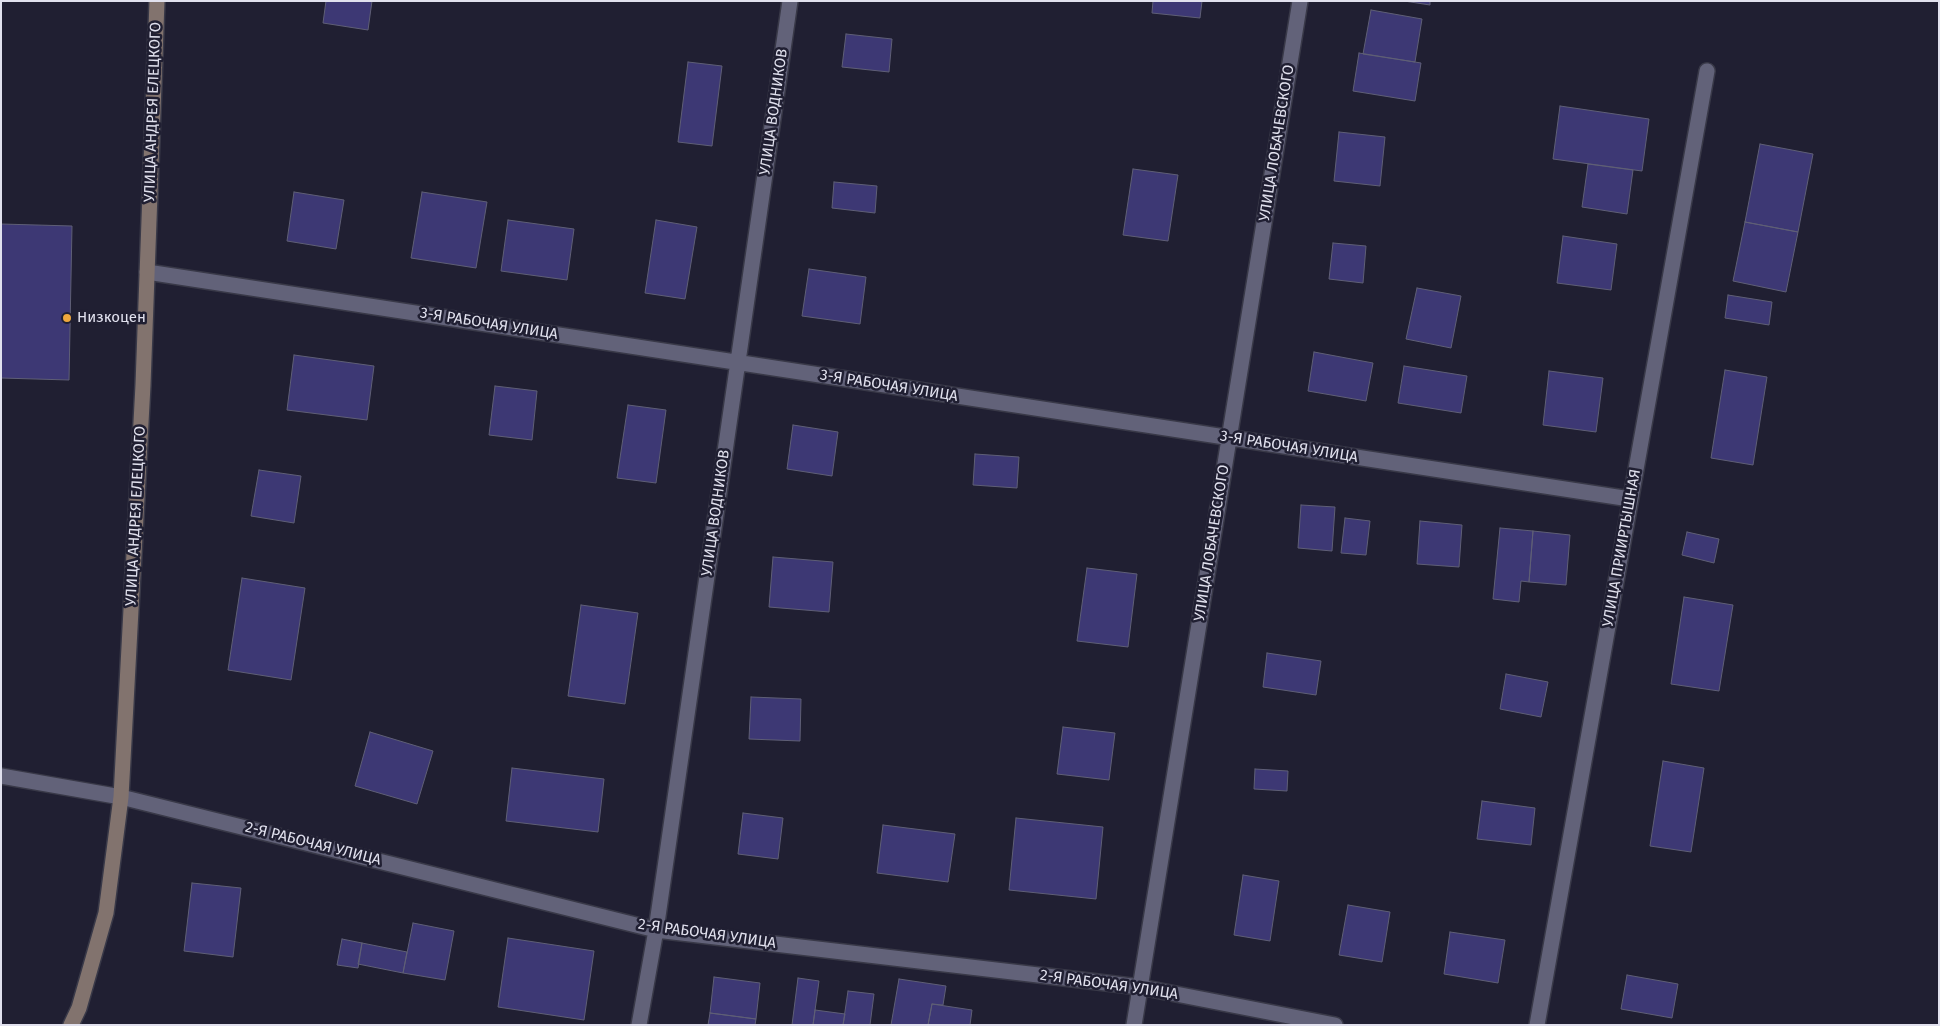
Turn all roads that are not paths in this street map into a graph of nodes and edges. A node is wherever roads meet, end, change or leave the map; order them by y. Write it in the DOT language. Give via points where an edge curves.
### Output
graph roads {
  1 [pos="157,1"];
  2 [pos="790,1"];
  3 [pos="1300,1"];
  4 [pos="1707,71"];
  5 [pos="147,272"];
  6 [pos="738,362"];
  7 [pos="1229,438"];
  8 [pos="1630,499"];
  9 [pos="1,776"];
  10 [pos="121,797"];
  11 [pos="656,930"];
  12 [pos="1140,987"];
  13 [pos="71,1025"];
  14 [pos="639,1025"];
  15 [pos="1134,1025"];
  16 [pos="1335,1025"];
  17 [pos="1537,1025"];
  1 -- 5 [label="main road, УЛИЦА АНДРЕЯ ЕЛЕЦКОГО"];
  2 -- 6 [label="street, УЛИЦА ВОДНИКОВ"];
  3 -- 7 [label="street, УЛИЦА ЛОБАЧЕВСКОГО"];
  4 -- 8 [label="street, УЛИЦА ПРИИРТЫШНАЯ"];
  5 -- 6 [label="street, 3-Я РАБОЧАЯ УЛИЦА"];
  5 -- 10 [label="main road, УЛИЦА АНДРЕЯ ЕЛЕЦКОГО"];
  6 -- 7 [label="street, 3-Я РАБОЧАЯ УЛИЦА"];
  6 -- 11 [label="street, УЛИЦА ВОДНИКОВ"];
  7 -- 8 [label="street, 3-Я РАБОЧАЯ УЛИЦА"];
  7 -- 12 [label="street, УЛИЦА ЛОБАЧЕВСКОГО"];
  8 -- 17 [label="street, УЛИЦА ПРИИРТЫШНАЯ"];
  9 -- 10 [label="street, 2-Я РАБОЧАЯ УЛИЦА"];
  10 -- 11 [label="street, 2-Я РАБОЧАЯ УЛИЦА"];
  10 -- 13 [label="main road, УЛИЦА АНДРЕЯ ЕЛЕЦКОГО" via="106,913 79,1008"];
  11 -- 12 [label="street, 2-Я РАБОЧАЯ УЛИЦА"];
  11 -- 14 [label="street, УЛИЦА ВОДНИКОВ"];
  12 -- 15 [label="street, УЛИЦА ЛОБАЧЕВСКОГО"];
  12 -- 16 [label="street, 2-Я РАБОЧАЯ УЛИЦА"];
}
